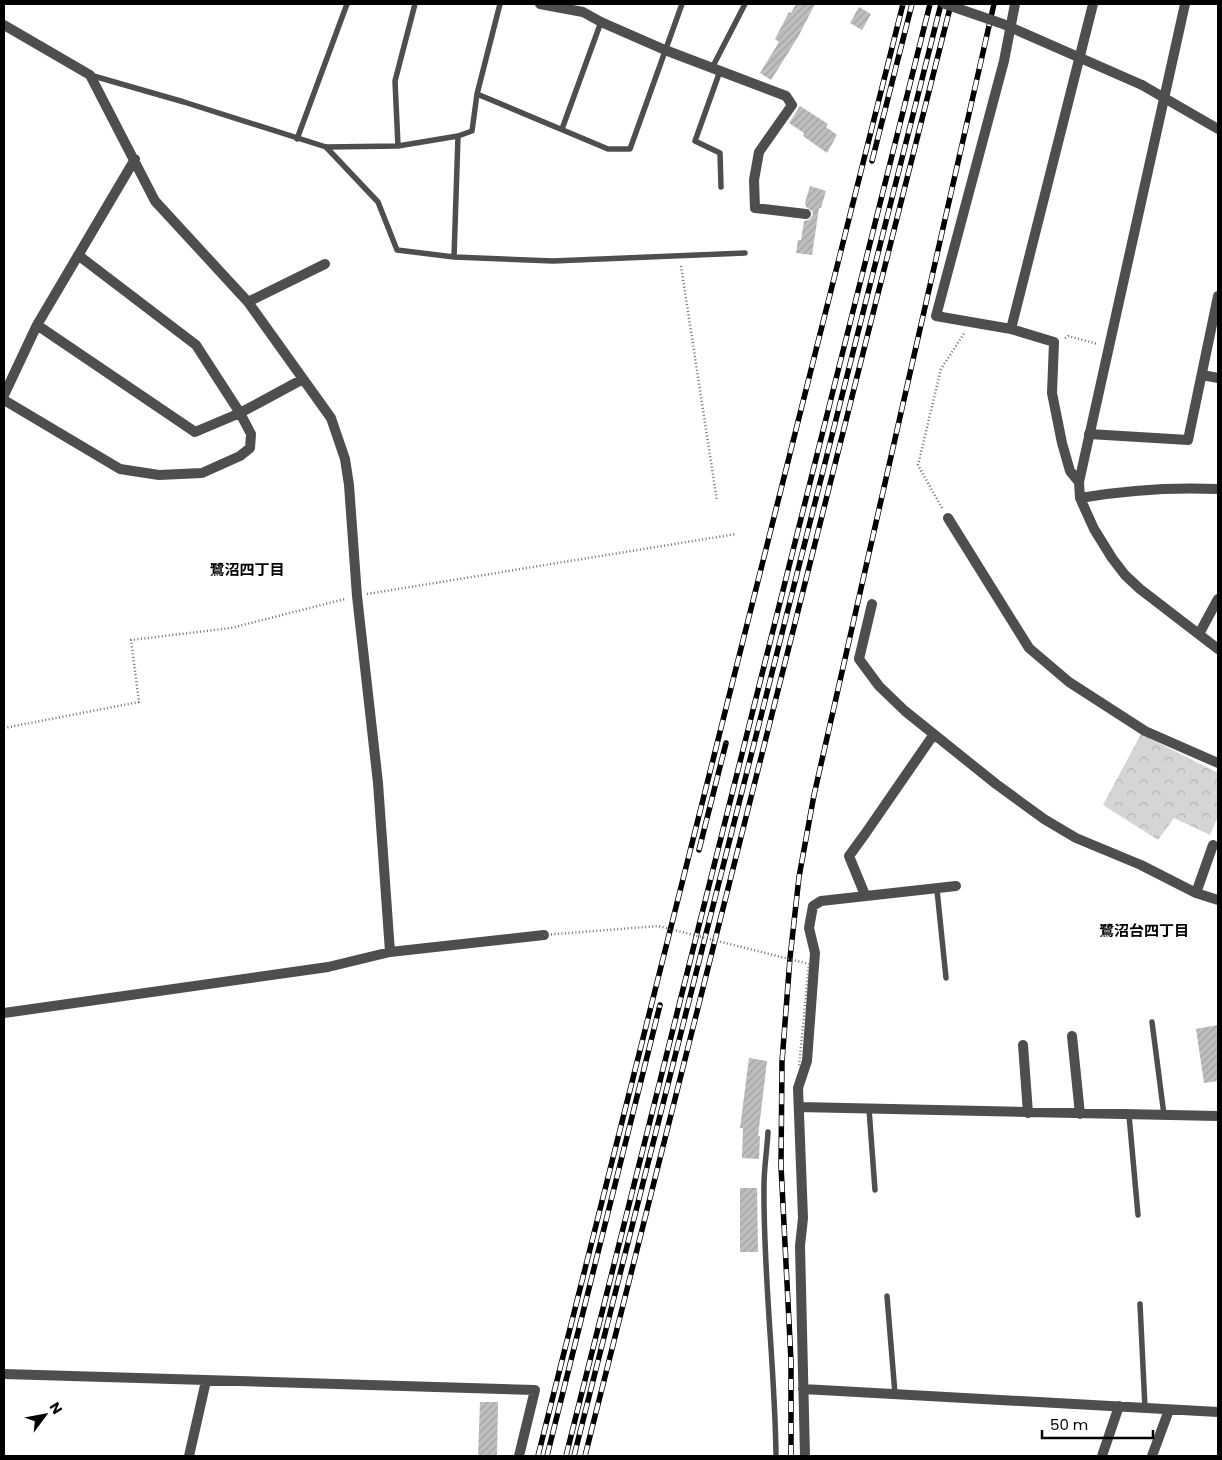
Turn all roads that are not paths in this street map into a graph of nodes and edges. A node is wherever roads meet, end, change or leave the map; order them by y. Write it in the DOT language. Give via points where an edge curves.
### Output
graph roads {
  1 [pos="347,4"];
  2 [pos="415,4"];
  3 [pos="500,4"];
  4 [pos="543,4"];
  5 [pos="682,4"];
  6 [pos="745,4"];
  7 [pos="945,4"];
  8 [pos="1015,4"];
  9 [pos="1093,4"];
  10 [pos="1185,4"];
  11 [pos="601,22"];
  12 [pos="4,25"];
  13 [pos="665,50"];
  14 [pos="716,70"];
  15 [pos="90,75"];
  16 [pos="477,94"];
  17 [pos="1164,97"];
  18 [pos="562,129"];
  19 [pos="1218,129"];
  20 [pos="458,136"];
  21 [pos="297,139"];
  22 [pos="398,146"];
  23 [pos="326,148"];
  24 [pos="135,159"];
  25 [pos="721,186"];
  26 [pos="806,214"];
  27 [pos="745,253"];
  28 [pos="78,255"];
  29 [pos="454,257"];
  30 [pos="325,264"];
  31 [pos="1218,296"];
  32 [pos="248,302"];
  33 [pos="37,324"];
  34 [pos="1011,329"];
  35 [pos="1202,375"];
  36 [pos="1218,378"];
  37 [pos="303,379"];
  38 [pos="4,395"];
  39 [pos="4,400"];
  40 [pos="240,413"];
  41 [pos="1089,434"];
  42 [pos="1079,482"];
  43 [pos="1218,489"];
  44 [pos="1080,498"];
  45 [pos="948,518"];
  46 [pos="1218,599"];
  47 [pos="872,604"];
  48 [pos="1199,634"];
  49 [pos="1218,649"];
  50 [pos="934,734"];
  51 [pos="1218,764"];
  52 [pos="1213,845"];
  53 [pos="956,886"];
  54 [pos="937,890"];
  55 [pos="1196,893"];
  56 [pos="865,895"];
  57 [pos="1218,900"];
  58 [pos="544,935"];
  59 [pos="390,952"];
  60 [pos="946,978"];
  61 [pos="4,1013"];
  62 [pos="1152,1022"];
  63 [pos="1072,1036"];
  64 [pos="1023,1045"];
  65 [pos="799,1107"];
  66 [pos="869,1109"];
  67 [pos="1028,1113"];
  68 [pos="1080,1114"];
  69 [pos="1129,1115"];
  70 [pos="1164,1115"];
  71 [pos="1218,1116"];
  72 [pos="768,1132"];
  73 [pos="875,1190"];
  74 [pos="1138,1215"];
  75 [pos="887,1296"];
  76 [pos="1140,1304"];
  77 [pos="4,1374"];
  78 [pos="206,1381"];
  79 [pos="803,1389"];
  80 [pos="895,1394"];
  81 [pos="1120,1406"];
  82 [pos="1145,1408"];
  83 [pos="1169,1410"];
  84 [pos="1218,1412"];
  85 [pos="189,1456"];
  86 [pos="519,1456"];
  87 [pos="776,1456"];
  88 [pos="805,1456"];
  89 [pos="1102,1456"];
  90 [pos="1152,1456"];
  1 -- 21 [label="lane"];
  2 -- 22 [label="lane" via="395,81"];
  3 -- 16 [label="lane"];
  4 -- 11 [label="street" via="583,12"];
  5 -- 13 [label="lane"];
  6 -- 14 [label="lane"];
  7 -- 17 [label="street, bridge" via="1003,24"];
  8 -- 34 [label="street" via="1004,61 936,316"];
  9 -- 34 [label="street"];
  10 -- 17 [label="street"];
  11 -- 13 [label="street"];
  11 -- 18 [label="lane"];
  12 -- 15 [label="street"];
  13 -- 14 [label="street"];
  13 -- 18 [label="lane" via="630,149 608,149"];
  14 -- 25 [label="lane" via="695,142 720,153"];
  14 -- 26 [label="street" via="786,96 792,105 759,152 754,180 756,208"];
  15 -- 21 [label="lane"];
  15 -- 24 [label="street"];
  16 -- 18 [label="lane"];
  16 -- 20 [label="lane" via="472,131"];
  17 -- 19 [label="street"];
  17 -- 41 [label="street"];
  20 -- 22 [label="lane"];
  20 -- 29 [label="lane"];
  21 -- 23 [label="lane"];
  22 -- 23 [label="lane"];
  23 -- 29 [label="lane" via="378,202 397,250"];
  24 -- 28 [label="street"];
  24 -- 32 [label="street" via="156,201"];
  27 -- 29 [label="lane" via="553,261"];
  28 -- 33 [label="street"];
  28 -- 40 [label="street" via="196,345"];
  30 -- 32 [label="street"];
  31 -- 35 [label="street"];
  32 -- 37 [label="street"];
  33 -- 38 [label="street"];
  33 -- 40 [label="street" via="195,432"];
  34 -- 42 [label="street" via="1054,342 1052,393 1070,471"];
  35 -- 36 [label="street"];
  35 -- 41 [label="street" via="1188,440"];
  37 -- 40 [label="street"];
  37 -- 59 [label="street" via="331,418 349,485 357,596 378,783"];
  39 -- 40 [label="street" via="120,469 159,475 202,473 240,456 250,448 251,434"];
  41 -- 42 [label="street"];
  42 -- 44 [label="street"];
  43 -- 44 [label="street" via="1117,492"];
  44 -- 48 [label="street" via="1103,545 1125,575"];
  45 -- 51 [label="street" via="1029,648 1069,682 1145,731"];
  46 -- 48 [label="street"];
  47 -- 50 [label="street" via="859,659 879,686"];
  48 -- 49 [label="street"];
  50 -- 55 [label="street" via="996,784 1076,838 1141,865"];
  50 -- 56 [label="street" via="849,856"];
  52 -- 55 [label="street"];
  53 -- 54 [label="street"];
  54 -- 56 [label="street"];
  54 -- 60 [label="lane"];
  55 -- 57 [label="street"];
  56 -- 65 [label="street" via="821,901 814,906 809,928 815,953 808,1052 798,1088"];
  58 -- 59 [label="street"];
  59 -- 61 [label="street" via="328,967"];
  62 -- 70 [label="lane"];
  63 -- 68 [label="street"];
  64 -- 67 [label="street"];
  65 -- 66 [label="street"];
  65 -- 79 [label="street"];
  66 -- 67 [label="street"];
  66 -- 73 [label="lane"];
  67 -- 68 [label="street"];
  68 -- 69 [label="street"];
  69 -- 70 [label="street"];
  69 -- 74 [label="lane"];
  70 -- 71 [label="street"];
  72 -- 87 [label="lane" via="764,1183 765,1252"];
  75 -- 80 [label="lane"];
  76 -- 82 [label="lane"];
  77 -- 78 [label="street"];
  78 -- 85 [label="street"];
  78 -- 86 [label="street" via="535,1390"];
  79 -- 80 [label="street"];
  79 -- 88 [label="street"];
  80 -- 81 [label="street"];
  81 -- 82 [label="street"];
  81 -- 89 [label="street"];
  82 -- 83 [label="street"];
  83 -- 84 [label="street"];
  83 -- 90 [label="street"];
}
